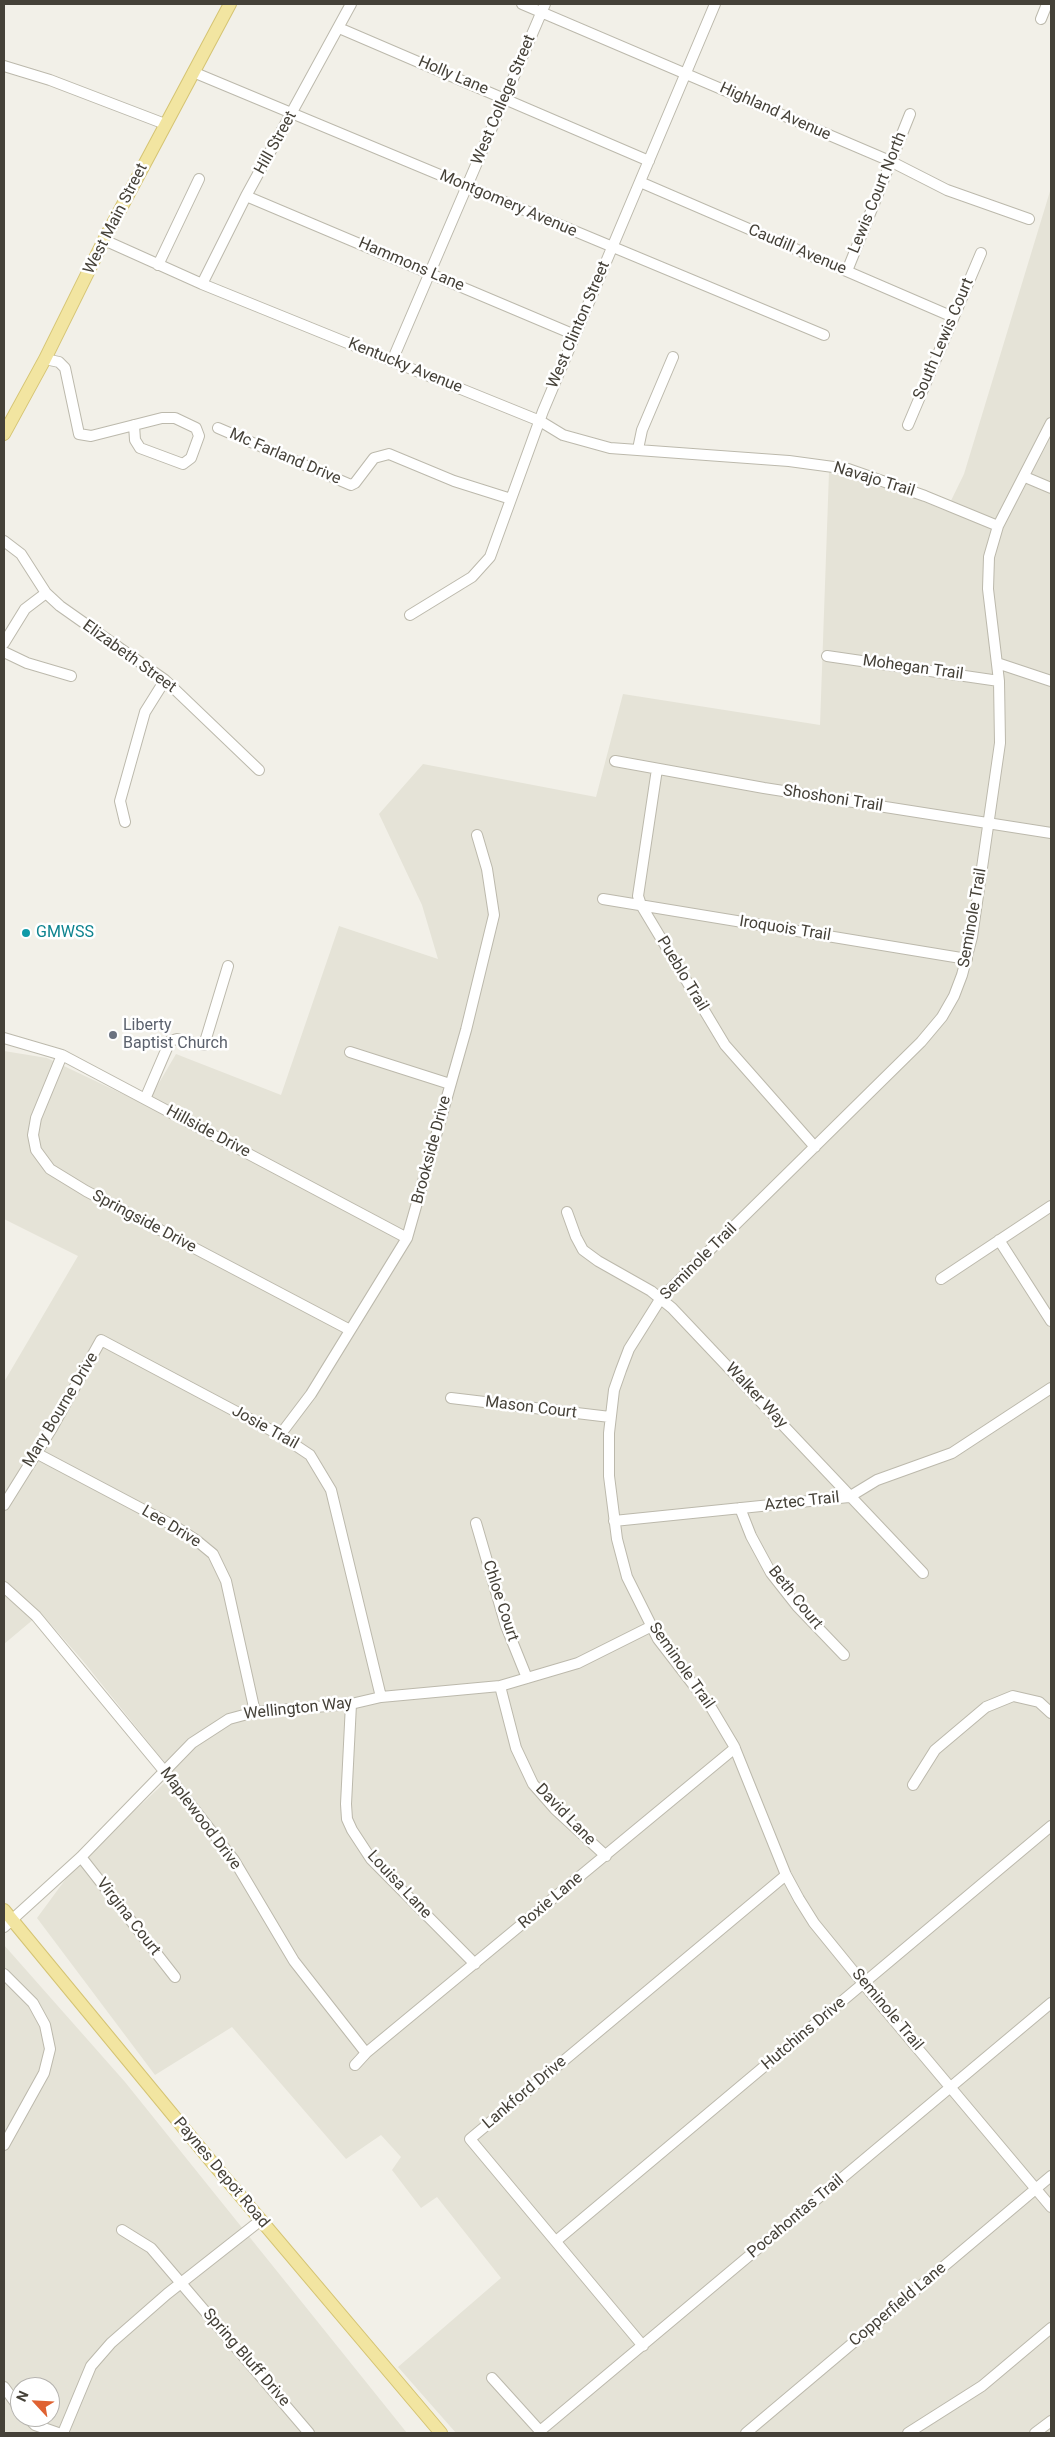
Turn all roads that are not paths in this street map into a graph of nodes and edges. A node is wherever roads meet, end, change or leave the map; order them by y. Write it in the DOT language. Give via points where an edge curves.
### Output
graph roads {
  1 [pos="230,4"];
  2 [pos="351,4"];
  3 [pos="522,4"];
  4 [pos="715,4"];
  5 [pos="1047,4"];
  6 [pos="543,8"];
  7 [pos="1041,19"];
  8 [pos="339,28"];
  9 [pos="4,66"];
  10 [pos="193,72"];
  11 [pos="686,73"];
  12 [pos="505,98"];
  13 [pos="292,114"];
  14 [pos="910,114"];
  15 [pos="166,124"];
  16 [pos="649,161"];
  17 [pos="890,161"];
  18 [pos="199,179"];
  19 [pos="640,182"];
  20 [pos="467,186"];
  21 [pos="246,196"];
  22 [pos="1029,219"];
  23 [pos="104,240"];
  24 [pos="612,247"];
  25 [pos="981,253"];
  26 [pos="158,265"];
  27 [pos="847,271"];
  28 [pos="430,273"];
  29 [pos="202,284"];
  30 [pos="953,317"];
  31 [pos="575,334"];
  32 [pos="824,335"];
  33 [pos="673,356"];
  34 [pos="45,359"];
  35 [pos="392,361"];
  36 [pos="540,421"];
  37 [pos="1051,423"];
  38 [pos="134,425"];
  39 [pos="908,425"];
  40 [pos="218,428"];
  41 [pos="4,434"];
  42 [pos="638,449"];
  43 [pos="714,455"];
  44 [pos="1025,477"];
  45 [pos="1051,488"];
  46 [pos="511,499"];
  47 [pos="998,526"];
  48 [pos="4,541"];
  49 [pos="46,593"];
  50 [pos="410,615"];
  51 [pos="4,643"];
  52 [pos="4,652"];
  53 [pos="828,656"];
  54 [pos="997,663"];
  55 [pos="71,676"];
  56 [pos="165,680"];
  57 [pos="999,681"];
  58 [pos="1051,681"];
  59 [pos="615,761"];
  60 [pos="657,769"];
  61 [pos="259,770"];
  62 [pos="125,822"];
  63 [pos="989,823"];
  64 [pos="1051,833"];
  65 [pos="477,835"];
  66 [pos="603,899"];
  67 [pos="641,905"];
  68 [pos="967,959"];
  69 [pos="228,966"];
  70 [pos="4,1038"];
  71 [pos="350,1052"];
  72 [pos="62,1055"];
  73 [pos="450,1084"];
  74 [pos="145,1098"];
  75 [pos="815,1147"];
  76 [pos="1051,1206"];
  77 [pos="567,1212"];
  78 [pos="407,1238"];
  79 [pos="999,1240"];
  80 [pos="941,1279"];
  81 [pos="661,1298"];
  82 [pos="1051,1321"];
  83 [pos="350,1330"];
  84 [pos="101,1340"];
  85 [pos="1051,1388"];
  86 [pos="451,1398"];
  87 [pos="610,1417"];
  88 [pos="280,1434"];
  89 [pos="36,1453"];
  90 [pos="849,1496"];
  91 [pos="4,1505"];
  92 [pos="740,1508"];
  93 [pos="614,1521"];
  94 [pos="476,1523"];
  95 [pos="923,1573"];
  96 [pos="4,1587"];
  97 [pos="652,1626"];
  98 [pos="844,1655"];
  99 [pos="527,1678"];
  100 [pos="500,1686"];
  101 [pos="381,1697"];
  102 [pos="351,1704"];
  103 [pos="255,1712"];
  104 [pos="1051,1713"];
  105 [pos="735,1748"];
  106 [pos="165,1772"];
  107 [pos="912,1785"];
  108 [pos="1051,1826"];
  109 [pos="606,1856"];
  110 [pos="81,1857"];
  111 [pos="786,1875"];
  112 [pos="6,1919"];
  113 [pos="475,1964"];
  114 [pos="4,1974"];
  115 [pos="175,1977"];
  116 [pos="864,1983"];
  117 [pos="1051,2004"];
  118 [pos="366,2053"];
  119 [pos="355,2065"];
  120 [pos="951,2088"];
  121 [pos="4,2145"];
  122 [pos="1051,2176"];
  123 [pos="1036,2189"];
  124 [pos="1051,2207"];
  125 [pos="261,2220"];
  126 [pos="122,2230"];
  127 [pos="556,2242"];
  128 [pos="181,2284"];
  129 [pos="1051,2328"];
  130 [pos="643,2346"];
  131 [pos="492,2378"];
  132 [pos="1051,2421"];
  133 [pos="41,2427"];
  134 [pos="58,2433"];
  135 [pos="63,2433"];
  136 [pos="309,2433"];
  137 [pos="441,2433"];
  138 [pos="746,2433"];
  139 [pos="908,2433"];
  140 [pos="1035,2433"];
  1 -- 10 [label="main road, West Main Street"];
  2 -- 8 [label="street, Hill Street"];
  3 -- 6 [label="street, Highland Avenue"];
  4 -- 11 [label="street, West Clinton Street"];
  5 -- 7 [label="street"];
  6 -- 11 [label="street, Highland Avenue"];
  6 -- 12 [label="street, West College Street"];
  8 -- 12 [label="street, Holly Lane"];
  8 -- 13 [label="street, Hill Street"];
  9 -- 15 [label="street"];
  10 -- 13 [label="street, Montgomery Avenue"];
  10 -- 15 [label="main road, West Main Street"];
  11 -- 16 [label="street, West Clinton Street"];
  11 -- 17 [label="street, Highland Avenue"];
  12 -- 16 [label="street, Holly Lane"];
  12 -- 20 [label="street, West College Street"];
  13 -- 20 [label="street, Montgomery Avenue"];
  13 -- 21 [label="street, Hill Street"];
  14 -- 17 [label="street, Lewis Court North"];
  15 -- 23 [label="main road, West Main Street"];
  16 -- 19 [label="street, West Clinton Street"];
  17 -- 22 [label="street, Highland Avenue" via="947,190"];
  17 -- 27 [label="street, Lewis Court North"];
  18 -- 26 [label="street"];
  19 -- 24 [label="street, West Clinton Street"];
  19 -- 27 [label="street, Caudill Avenue"];
  20 -- 24 [label="street, Montgomery Avenue"];
  20 -- 28 [label="street, West College Street"];
  21 -- 28 [label="street, Hammons Lane"];
  21 -- 29 [label="street, Hill Street"];
  23 -- 26 [label="street, Kentucky Avenue"];
  23 -- 34 [label="main road, West Main Street"];
  24 -- 31 [label="street, West Clinton Street"];
  24 -- 32 [label="street, Montgomery Avenue"];
  25 -- 30 [label="street, South Lewis Court"];
  26 -- 29 [label="street, Kentucky Avenue"];
  27 -- 30 [label="street, Caudill Avenue"];
  28 -- 31 [label="street, Hammons Lane"];
  28 -- 35 [label="street, West College Street"];
  29 -- 35 [label="street, Kentucky Avenue"];
  30 -- 39 [label="street, South Lewis Court"];
  31 -- 36 [label="street, West Clinton Street"];
  33 -- 42 [label="street" via="642,430"];
  34 -- 38 [label="street" via="59,362 65,368 79,434 91,436"];
  34 -- 41 [label="main road, West Main Street"];
  35 -- 36 [label="street, Kentucky Avenue"];
  36 -- 42 [label="street, Kentucky Avenue" via="564,435 610,448"];
  36 -- 46 [label="street, West Clinton Street"];
  37 -- 44 [label="street, Seminole Trail"];
  38 -- 38 [label="street" via="176,418 196,428 199,436 191,458 183,464 140,448 135,440"];
  40 -- 46 [label="street, Mc Farland Drive" via="351,485 374,458 389,454 454,482"];
  42 -- 43 [label="street, Kentucky Avenue"];
  43 -- 47 [label="street, Navajo Trail" via="848,469"];
  44 -- 45 [label="street"];
  44 -- 47 [label="street, Seminole Trail"];
  46 -- 50 [label="street, West Clinton Street" via="484,566 472,577"];
  47 -- 54 [label="street, Seminole Trail" via="989,557 988,589"];
  48 -- 49 [label="street, Elizabeth Street" via="21,554"];
  49 -- 51 [label="street" via="25,609"];
  49 -- 56 [label="street, Elizabeth Street" via="71,616"];
  52 -- 55 [label="street" via="27,663"];
  53 -- 57 [label="street, Mohegan Trail"];
  54 -- 57 [label="street, Seminole Trail"];
  54 -- 58 [label="street"];
  56 -- 61 [label="street, Elizabeth Street"];
  56 -- 62 [label="street" via="145,712 130,765 120,801"];
  57 -- 63 [label="street, Seminole Trail" via="1000,743"];
  59 -- 60 [label="street, Shoshoni Trail"];
  60 -- 63 [label="street, Shoshoni Trail"];
  60 -- 67 [label="street, Pueblo Trail" via="638,896"];
  63 -- 64 [label="street, Shoshoni Trail"];
  63 -- 68 [label="street, Seminole Trail"];
  65 -- 73 [label="street, Brookside Drive" via="487,869 494,915"];
  66 -- 67 [label="street, Iroquois Trail"];
  67 -- 68 [label="street, Iroquois Trail"];
  67 -- 75 [label="street, Pueblo Trail" via="725,1045"];
  68 -- 75 [label="street, Seminole Trail" via="942,1018"];
  69 -- 74 [label="street" via="204,1045 177,1039 170,1041"];
  70 -- 72 [label="street, Hillside Drive"];
  71 -- 73 [label="street"];
  72 -- 74 [label="street, Hillside Drive"];
  72 -- 83 [label="street, Springside Drive" via="36,1118 33,1134 36,1150 50,1169"];
  73 -- 78 [label="street, Brookside Drive"];
  74 -- 78 [label="street, Hillside Drive"];
  75 -- 81 [label="street, Seminole Trail"];
  76 -- 79 [label="street"];
  77 -- 81 [label="street, Walker Way" via="576,1237 590,1256"];
  78 -- 83 [label="street, Brookside Drive"];
  79 -- 80 [label="street"];
  79 -- 82 [label="street"];
  81 -- 87 [label="street, Seminole Trail" via="629,1348 614,1390"];
  81 -- 90 [label="street, Walker Way" via="692,1327"];
  83 -- 88 [label="street, Brookside Drive" via="311,1394"];
  84 -- 88 [label="street, Josie Trail"];
  84 -- 89 [label="street, Mary Bourne Drive"];
  85 -- 90 [label="street, Aztec Trail" via="952,1453 877,1480"];
  86 -- 87 [label="street, Mason Court"];
  87 -- 93 [label="street, Seminole Trail" via="609,1476"];
  88 -- 101 [label="street, Josie Trail" via="310,1455 331,1490"];
  89 -- 91 [label="street, Mary Bourne Drive"];
  89 -- 103 [label="street, Lee Drive" via="176,1527 213,1554 226,1580"];
  90 -- 92 [label="street, Aztec Trail"];
  90 -- 95 [label="street, Walker Way"];
  92 -- 93 [label="street, Aztec Trail"];
  92 -- 98 [label="street, Beth Court" via="771,1573 797,1606"];
  93 -- 97 [label="street, Seminole Trail" via="627,1577"];
  94 -- 99 [label="street, Chloe Court" via="503,1617"];
  96 -- 106 [label="street, Maplewood Drive" via="36,1616"];
  97 -- 99 [label="street, Wellington Way" via="578,1663"];
  97 -- 105 [label="street, Seminole Trail"];
  99 -- 100 [label="street, Wellington Way"];
  100 -- 101 [label="street, Wellington Way"];
  100 -- 109 [label="street, David Lane" via="516,1748 533,1784"];
  101 -- 102 [label="street, Wellington Way"];
  102 -- 103 [label="street, Wellington Way"];
  102 -- 113 [label="street, Louisa Lane" via="346,1804 352,1830 371,1859"];
  103 -- 106 [label="street, Wellington Way" via="229,1719 192,1743"];
  104 -- 107 [label="street" via="1039,1702 1013,1696 986,1707 935,1750"];
  105 -- 109 [label="street, Roxie Lane"];
  105 -- 111 [label="street, Seminole Trail"];
  106 -- 110 [label="street, Wellington Way"];
  106 -- 118 [label="street, Maplewood Drive" via="234,1860 294,1961"];
  108 -- 116 [label="street, Hutchins Drive"];
  109 -- 113 [label="street, Roxie Lane"];
  110 -- 112 [label="street, Wellington Way"];
  110 -- 115 [label="street, Virgina Court"];
  111 -- 116 [label="street, Seminole Trail" via="814,1923"];
  111 -- 127 [label="street, Lankford Drive" via="470,2139"];
  112 -- 125 [label="main road, Paynes Depot Road"];
  113 -- 118 [label="street, Roxie Lane"];
  114 -- 121 [label="street" via="33,2003 45,2025 50,2049 44,2073"];
  116 -- 120 [label="street, Seminole Trail"];
  116 -- 127 [label="street, Hutchins Drive"];
  117 -- 120 [label="street, Pocahontas Trail"];
  118 -- 119 [label="street"];
  120 -- 123 [label="street, Seminole Trail"];
  120 -- 130 [label="street, Pocahontas Trail"];
  122 -- 123 [label="street, Copperfield Lane"];
  123 -- 124 [label="street, Seminole Trail"];
  123 -- 138 [label="street, Copperfield Lane"];
  125 -- 128 [label="street"];
  125 -- 137 [label="main road, Paynes Depot Road"];
  126 -- 128 [label="street, Spring Bluff Drive" via="151,2248"];
  127 -- 130 [label="street, Lankford Drive"];
  128 -- 135 [label="street" via="111,2344 91,2366"];
  128 -- 136 [label="street, Spring Bluff Drive"];
  129 -- 139 [label="street" via="982,2386"];
  130 -- 131 [label="street, Pocahontas Trail" via="540,2431"];
  132 -- 140 [label="street"];
  133 -- 134 [label="street"];
}
